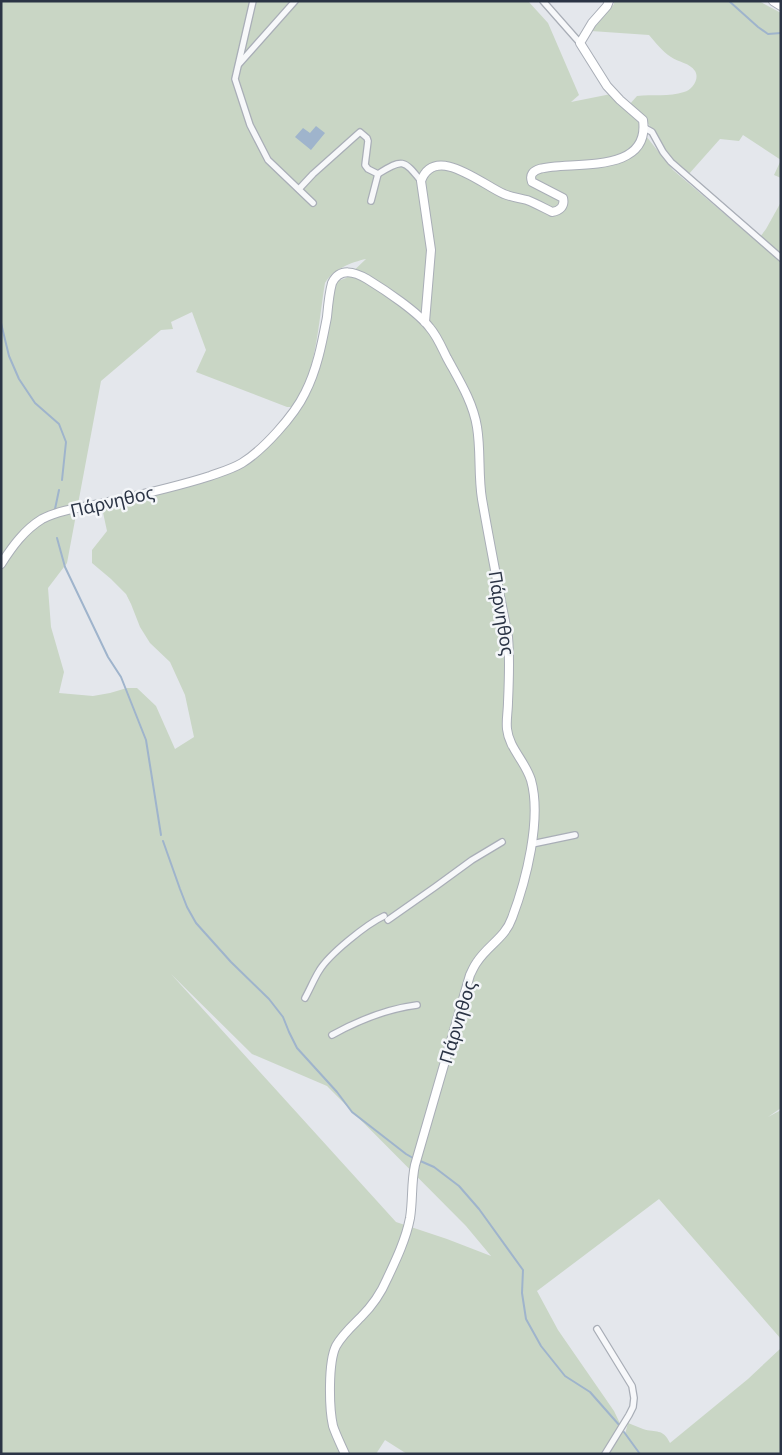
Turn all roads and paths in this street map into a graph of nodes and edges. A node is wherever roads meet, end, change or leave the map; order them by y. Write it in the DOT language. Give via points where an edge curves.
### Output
graph roads {
  1 [pos="253,1"];
  2 [pos="295,1"];
  3 [pos="543,1"];
  4 [pos="609,1"];
  5 [pos="773,1"];
  6 [pos="781,6"];
  7 [pos="580,43"];
  8 [pos="238,66"];
  9 [pos="643,127"];
  10 [pos="378,174"];
  11 [pos="421,181"];
  12 [pos="299,189"];
  13 [pos="313,202"];
  14 [pos="371,202"];
  15 [pos="781,258"];
  16 [pos="425,322"];
  17 [pos="4,555"];
  18 [pos="1,564"];
  19 [pos="575,835"];
  20 [pos="502,842"];
  21 [pos="532,844"];
  22 [pos="305,998"];
  23 [pos="417,1005"];
  24 [pos="332,1035"];
  25 [pos="597,1328"];
  26 [pos="345,1454"];
  27 [pos="606,1454"];
  1 -- 8 [label="street"];
  2 -- 8 [label="street"];
  3 -- 7 [label="street"];
  4 -- 7 [label="main road"];
  5 -- 6 [label="main road"];
  7 -- 9 [label="main road" via="607,86 642,119"];
  8 -- 12 [label="street" via="235,79 250,126 268,160"];
  9 -- 11 [label="main road" via="640,144 617,160 590,165 549,166 540,168 531,176 532,182 563,198 561,209 552,212 527,200 505,195 458,169 442,165 431,168"];
  9 -- 15 [label="street" via="652,132 671,162"];
  10 -- 11 [label="street" via="402,163 409,166"];
  10 -- 12 [label="street" via="366,167 368,141 360,132"];
  10 -- 14 [label="street"];
  11 -- 16 [label="main road" via="431,250"];
  12 -- 13 [label="street"];
  16 -- 17 [label="main road, Πάρνηθος" via="365,278 352,272 338,275 331,287 321,349 306,393 284,424 255,453 241,464 185,484 44,518 30,527"];
  16 -- 21 [label="main road, Πάρνηθος" via="435,334 464,390 477,426 482,498 509,649 507,726 512,745 531,781 535,807"];
  17 -- 18 [label="main road, Πάρνηθος"];
  19 -- 21 [label="street"];
  20 -- 22 [label="street" via="386,918 372,922 320,969"];
  21 -- 26 [label="main road, Πάρνηθος" via="510,923 477,962 470,976 415,1165 407,1229 387,1281 375,1301 336,1346 330,1398 333,1425"];
  23 -- 24 [label="street" via="384,1011"];
  25 -- 27 [label="street" via="632,1386 634,1398 629,1415"];
}
